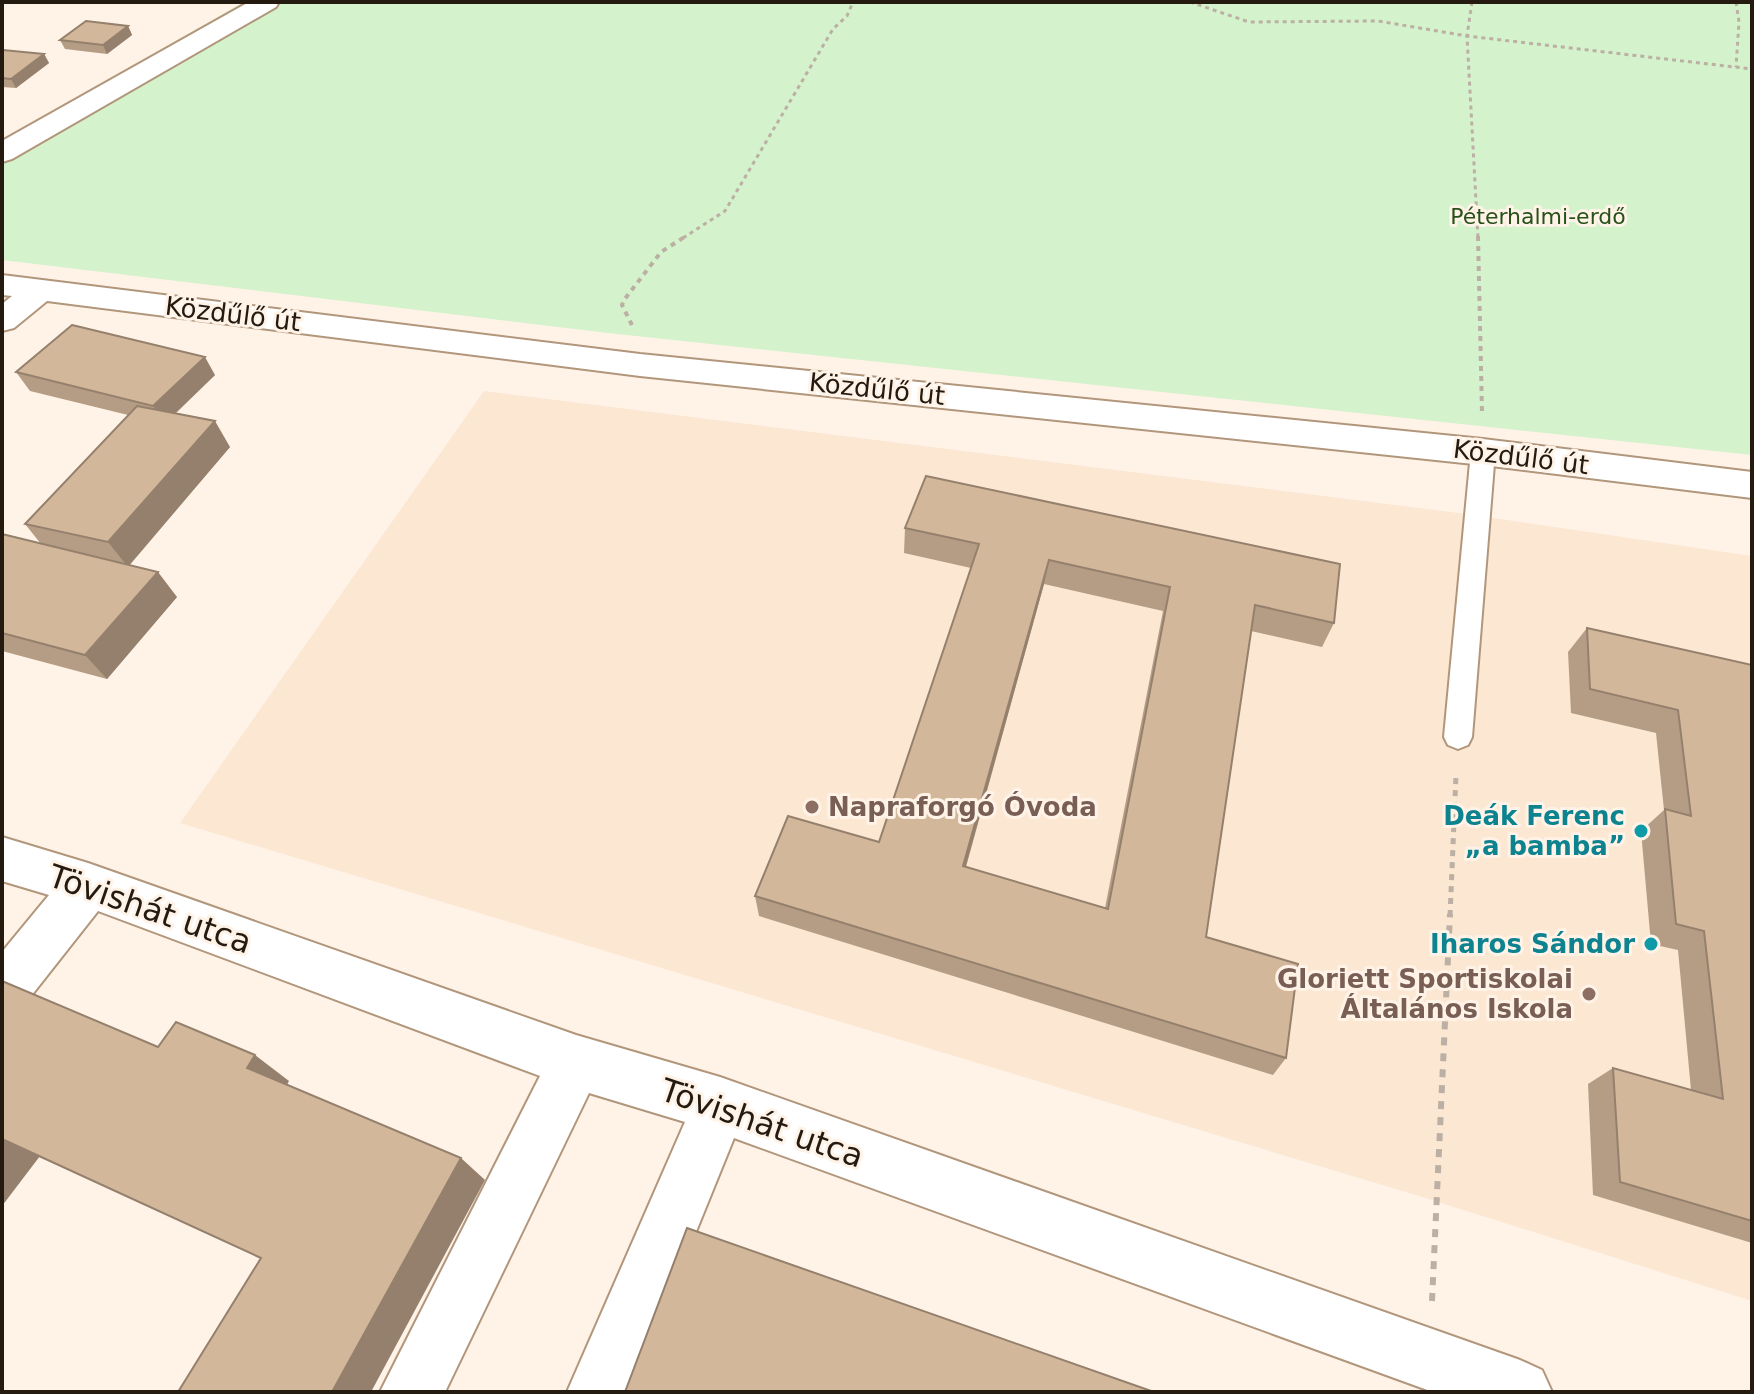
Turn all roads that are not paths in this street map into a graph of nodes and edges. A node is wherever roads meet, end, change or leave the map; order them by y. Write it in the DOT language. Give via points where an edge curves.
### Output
graph roads {
  1 [pos="267,2"];
  2 [pos="2,153"];
  3 [pos="2,285"];
  4 [pos="40,290"];
  5 [pos="2,321"];
  6 [pos="1483,452"];
  7 [pos="1752,485"];
  8 [pos="1458,737"];
  9 [pos="2,859"];
  10 [pos="88,885"];
  11 [pos="2,992"];
  12 [pos="576,1062"];
  13 [pos="720,1105"];
  14 [pos="1428,1377"];
  15 [pos="412,1392"];
  16 [pos="599,1392"];
  17 [pos="1520,1392"];
  1 -- 2 [label="street"];
  3 -- 4 [label="street, Közdűlő út"];
  4 -- 5 [label="street"];
  4 -- 6 [label="street, Közdűlő út" via="640,365"];
  6 -- 7 [label="street, Közdűlő út"];
  6 -- 8 [label="lane"];
  9 -- 10 [label="street, Tövishát utca"];
  10 -- 11 [label="street"];
  10 -- 12 [label="street, Tövishát utca"];
  12 -- 13 [label="street, Tövishát utca"];
  12 -- 15 [label="street"];
  13 -- 14 [label="street, Tövishát utca"];
  13 -- 16 [label="street"];
  14 -- 17 [label="street, Tövishát utca"];
}
